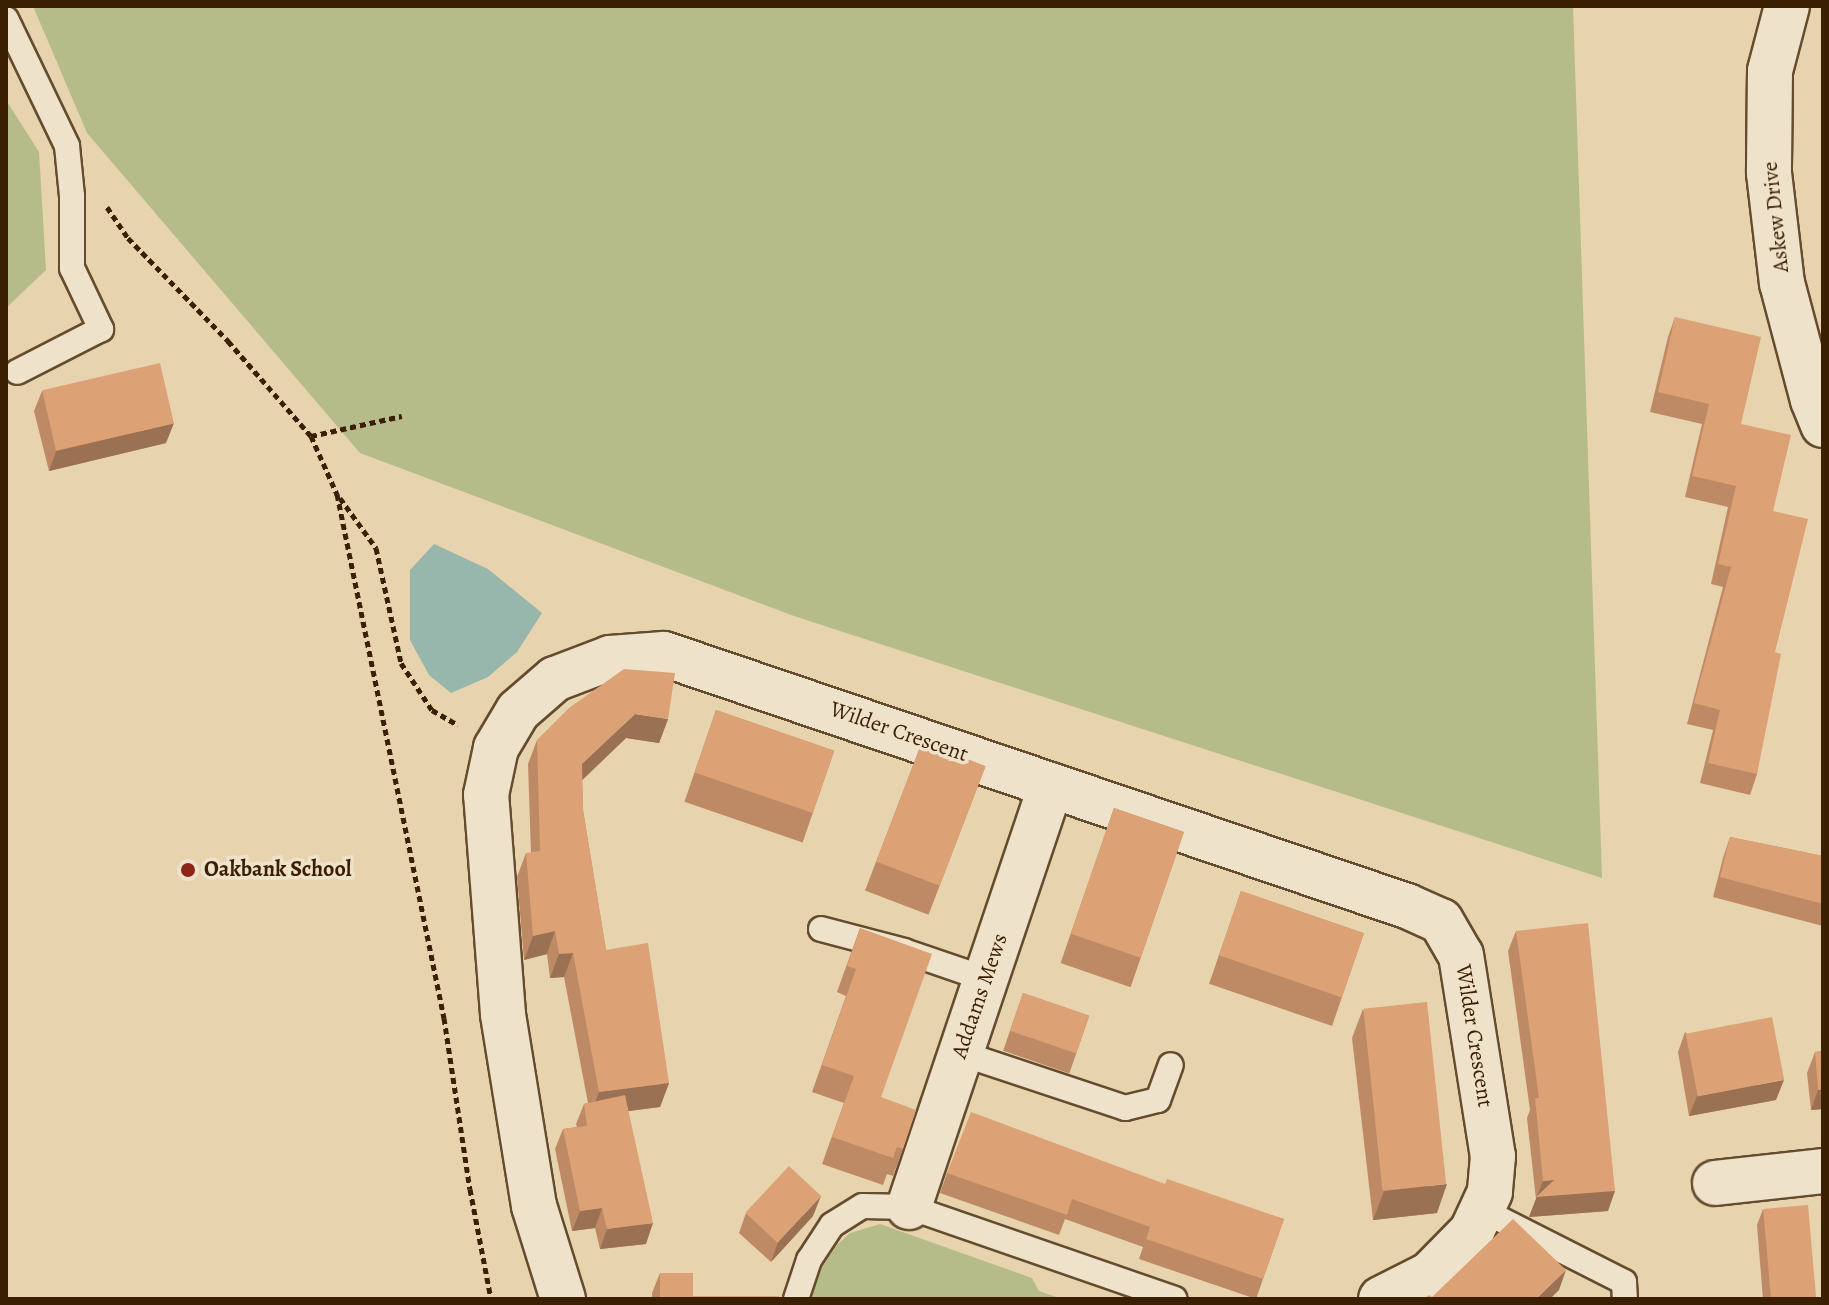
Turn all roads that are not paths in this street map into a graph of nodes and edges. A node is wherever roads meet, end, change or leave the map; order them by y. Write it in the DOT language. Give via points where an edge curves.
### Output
graph roads {
  1 [pos="1787,6"];
  2 [pos="6,19"];
  3 [pos="17,372"];
  4 [pos="1820,407"];
  5 [pos="1051,785"];
  6 [pos="821,929"];
  7 [pos="986,979"];
  8 [pos="960,1053"];
  9 [pos="1171,1065"];
  10 [pos="1823,1171"];
  11 [pos="1715,1183"];
  12 [pos="909,1207"];
  13 [pos="1484,1211"];
  14 [pos="563,1299"];
  15 [pos="796,1299"];
  16 [pos="1175,1299"];
  17 [pos="1381,1299"];
  18 [pos="1625,1299"];
  1 -- 4 [label="street, Askew Drive" via="1770,71 1769,173 1782,283"];
  2 -- 3 [label="lane" via="67,146 72,268 101,329"];
  5 -- 7 [label="street, Addams Mews"];
  5 -- 13 [label="street, Wilder Crescent" via="1441,921 1461,955 1493,1156"];
  5 -- 14 [label="street, Wilder Crescent" via="664,654 610,658 555,679 518,711 496,748 486,825 503,1014 534,1206"];
  6 -- 7 [label="lane"];
  7 -- 8 [label="street, Addams Mews"];
  8 -- 9 [label="lane" via="1125,1108 1158,1100"];
  8 -- 12 [label="street, Addams Mews"];
  10 -- 11 [label="street"];
  12 -- 15 [label="lane" via="863,1206 832,1225 809,1260"];
  12 -- 16 [label="lane"];
  13 -- 17 [label="street, Wilder Crescent" via="1430,1274"];
  13 -- 18 [label="lane" via="1624,1282"];
}
